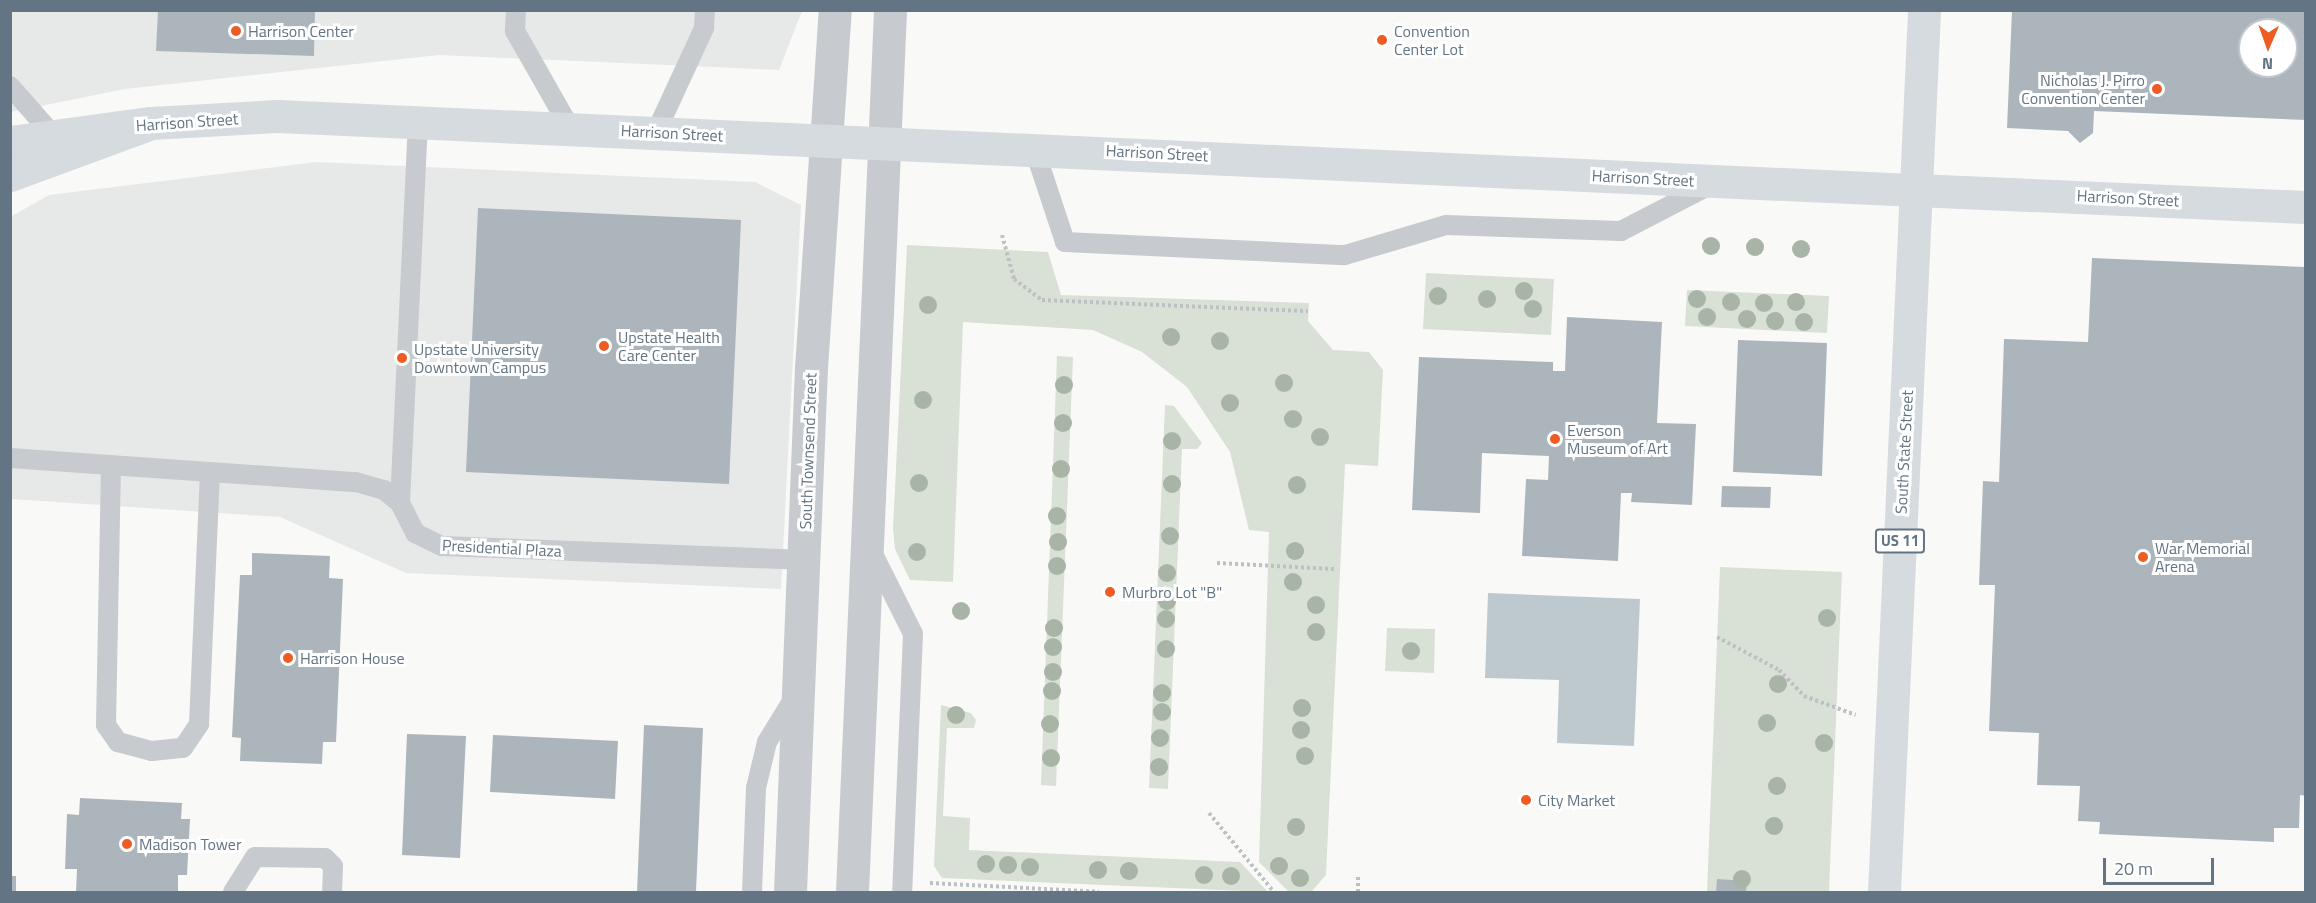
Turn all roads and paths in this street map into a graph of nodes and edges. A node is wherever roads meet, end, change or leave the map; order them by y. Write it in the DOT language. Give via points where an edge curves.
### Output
graph roads {
  1 [pos="516,10"];
  2 [pos="705,10"];
  3 [pos="835,10"];
  4 [pos="890,10"];
  5 [pos="1924,10"];
  6 [pos="10,86"];
  7 [pos="418,121"];
  8 [pos="151,123"];
  9 [pos="570,128"];
  10 [pos="656,132"];
  11 [pos="53,135"];
  12 [pos="826,140"];
  13 [pos="10,142"];
  14 [pos="886,142"];
  15 [pos="1034,148"];
  16 [pos="10,175"];
  17 [pos="1716,182"];
  18 [pos="1916,190"];
  19 [pos="2306,207"];
  20 [pos="1002,235"];
  21 [pos="1308,311"];
  22 [pos="10,458"];
  23 [pos="111,465"];
  24 [pos="210,471"];
  25 [pos="400,503"];
  26 [pos="868,543"];
  27 [pos="805,560"];
  28 [pos="1217,563"];
  29 [pos="1335,568"];
  30 [pos="1717,637"];
  31 [pos="800,688"];
  32 [pos="1892,722"];
  33 [pos="1209,813"];
  34 [pos="1358,877"];
  35 [pos="902,887"];
  36 [pos="233,892"];
  37 [pos="332,892"];
  38 [pos="752,892"];
  39 [pos="790,892"];
  40 [pos="852,892"];
  41 [pos="1099,892"];
  42 [pos="1274,892"];
  43 [pos="1358,892"];
  44 [pos="1884,892"];
  1 -- 9 [label="lane" via="515,31"];
  2 -- 10 [label="lane" via="704,28"];
  3 -- 12 [label="street, South Townsend Street"];
  4 -- 14 [label="street"];
  5 -- 18 [label="main road, South State Street / US 11"];
  6 -- 11 [label="lane"];
  7 -- 8 [label="main road, Harrison Street" via="278,116"];
  7 -- 9 [label="main road, Harrison Street"];
  7 -- 25 [label="lane"];
  8 -- 11 [label="main road, Harrison Street"];
  8 -- 16 [label="main road"];
  9 -- 10 [label="main road, Harrison Street"];
  10 -- 12 [label="main road, Harrison Street"];
  11 -- 13 [label="main road, Harrison Street"];
  12 -- 14 [label="main road, Harrison Street"];
  12 -- 27 [label="street, South Townsend Street"];
  14 -- 15 [label="main road, Harrison Street"];
  14 -- 26 [label="street"];
  15 -- 17 [label="main road, Harrison Street"];
  15 -- 17 [label="lane" via="1065,242 1346,255 1446,225 1621,231"];
  17 -- 18 [label="main road, Harrison Street"];
  18 -- 19 [label="main road, Harrison Street"];
  18 -- 32 [label="main road, South State Street / US 11"];
  20 -- 21 [label="path" via="1014,279 1042,300"];
  22 -- 23 [label="lane"];
  23 -- 24 [label="lane"];
  23 -- 24 [label="lane" via="106,725 118,742 153,751 183,748 199,724"];
  24 -- 25 [label="lane" via="356,482 384,490"];
  25 -- 27 [label="lane, Presidential Plaza" via="415,533 442,546"];
  26 -- 35 [label="lane" via="913,634"];
  26 -- 40 [label="street"];
  27 -- 31 [label="street, South Townsend Street"];
  28 -- 29 [label="path"];
  30 -- 32 [label="path" via="1779,670 1812,700 1836,711"];
  31 -- 38 [label="lane" via="767,742 756,788"];
  31 -- 39 [label="street, South Townsend Street"];
  32 -- 44 [label="main road, South State Street / US 11"];
  33 -- 42 [label="path"];
  34 -- 43 [label="path"];
  35 -- 41 [label="path"];
  36 -- 37 [label="lane" via="255,857 325,858 333,866"];
}
